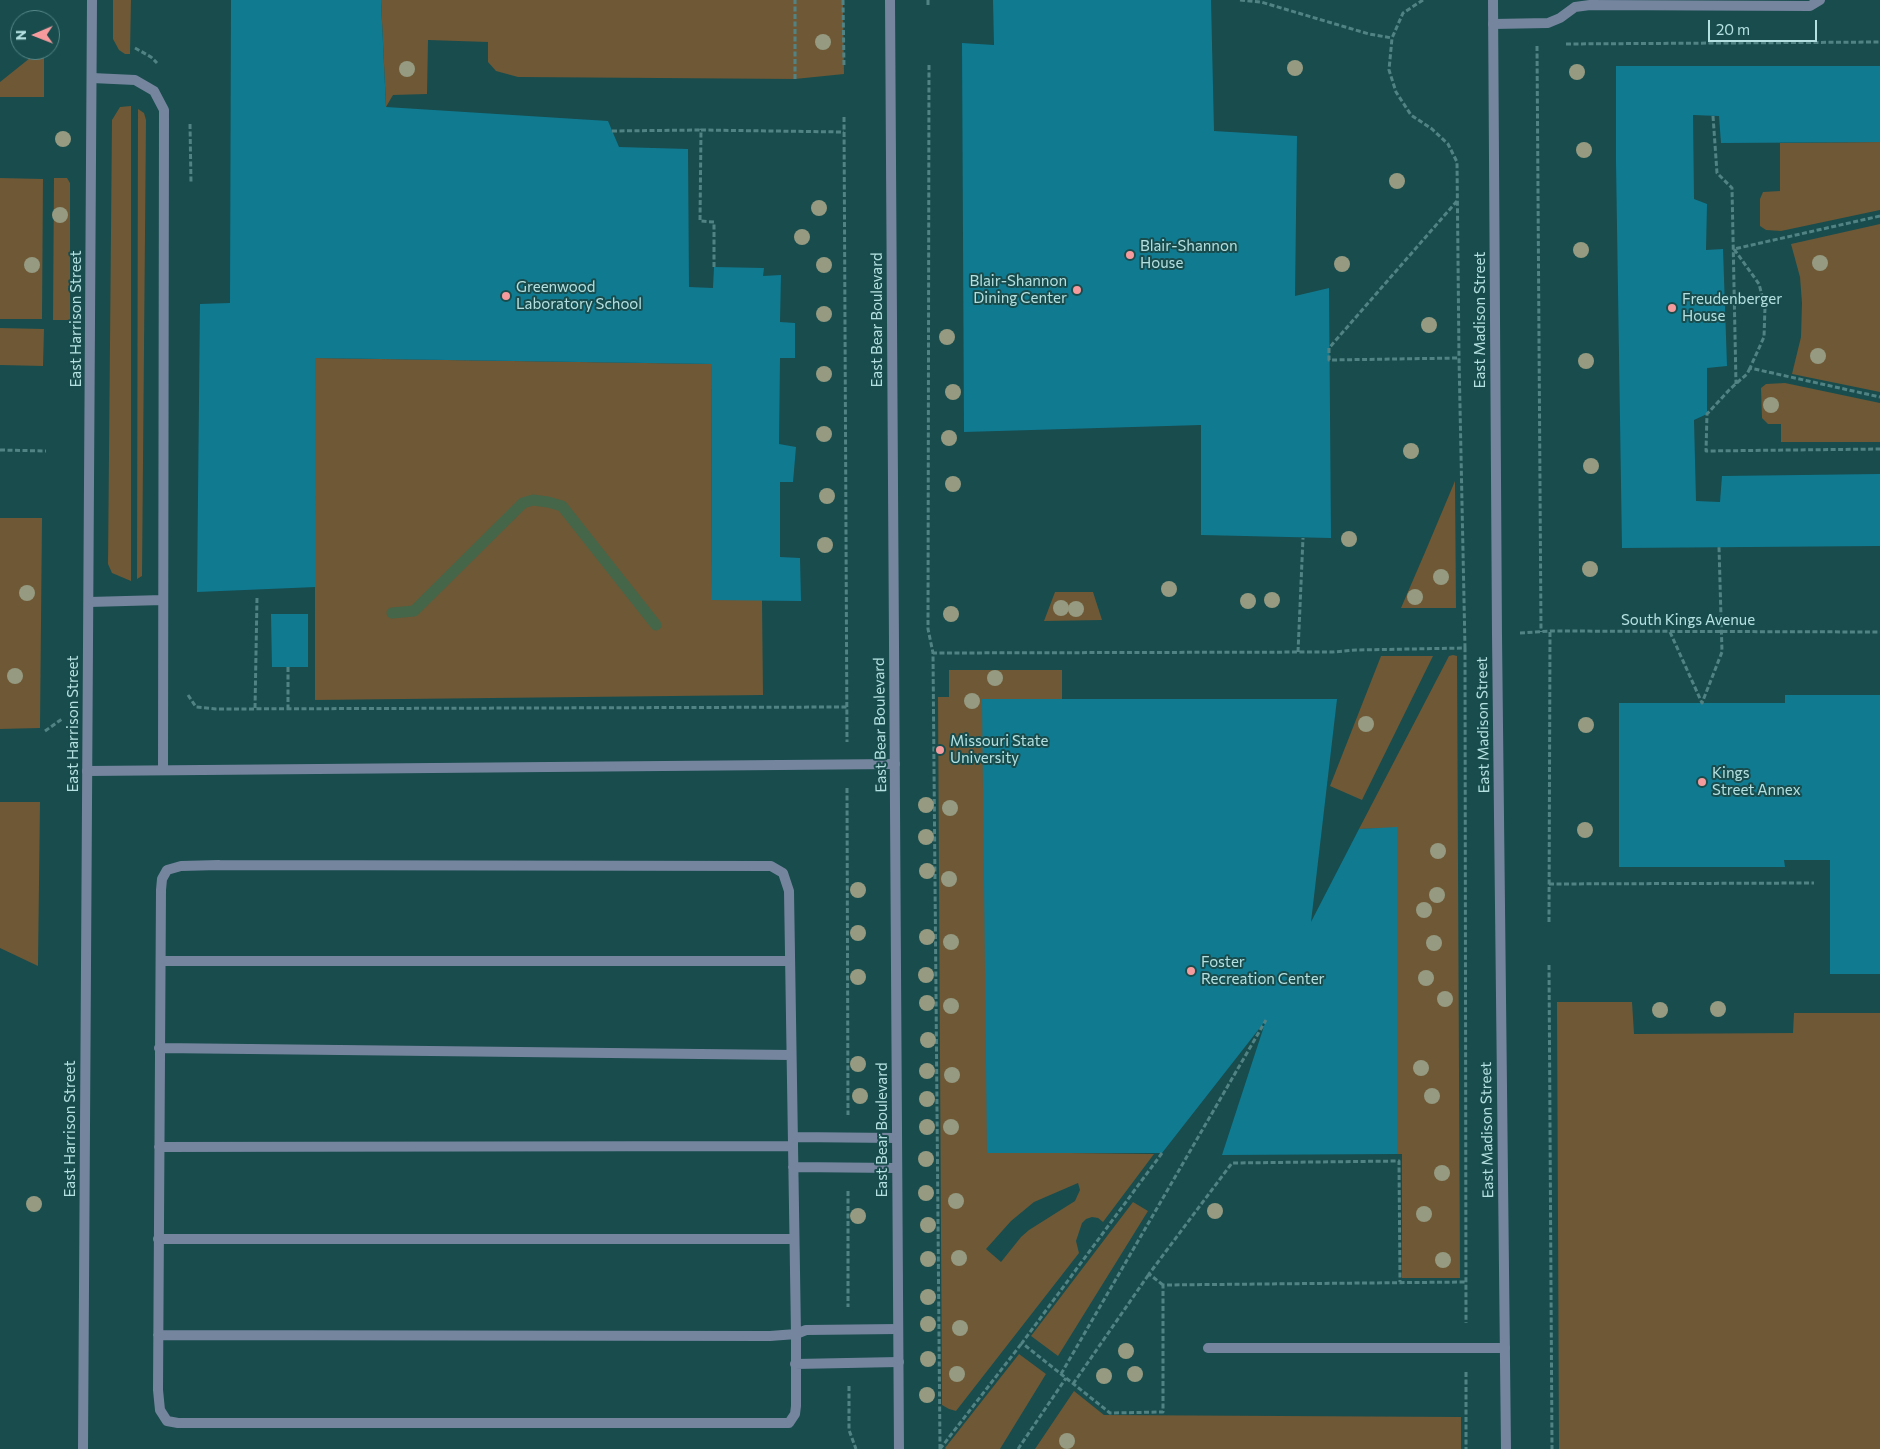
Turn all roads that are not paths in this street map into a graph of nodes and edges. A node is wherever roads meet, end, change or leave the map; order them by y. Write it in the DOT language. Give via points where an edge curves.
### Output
graph roads {
  1 [pos="92,0"];
  2 [pos="890,0"];
  3 [pos="1493,0"];
  4 [pos="1820,0"];
  5 [pos="1493,24"];
  6 [pos="92,78"];
  7 [pos="163,600"];
  8 [pos="89,602"];
  9 [pos="895,764"];
  10 [pos="163,770"];
  11 [pos="87,771"];
  12 [pos="160,961"];
  13 [pos="790,961"];
  14 [pos="159,1048"];
  15 [pos="791,1055"];
  16 [pos="897,1138"];
  17 [pos="793,1142"];
  18 [pos="159,1147"];
  19 [pos="793,1167"];
  20 [pos="897,1168"];
  21 [pos="158,1239"];
  22 [pos="794,1239"];
  23 [pos="898,1329"];
  24 [pos="796,1334"];
  25 [pos="158,1335"];
  26 [pos="1208,1348"];
  27 [pos="1505,1348"];
  28 [pos="899,1362"];
  29 [pos="795,1364"];
  30 [pos="83,1449"];
  31 [pos="899,1449"];
  32 [pos="1506,1449"];
  1 -- 6 [label="street, East Harrison Street"];
  2 -- 9 [label="street, East Bear Boulevard"];
  3 -- 5 [label="street, East Madison Street"];
  4 -- 5 [label="street" via="1810,6 1590,5 1575,8 1548,23"];
  5 -- 27 [label="street, East Madison Street"];
  6 -- 7 [label="street" via="135,80 154,91 164,110"];
  6 -- 8 [label="street, East Harrison Street"];
  7 -- 8 [label="street"];
  7 -- 10 [label="street"];
  8 -- 11 [label="street, East Harrison Street"];
  9 -- 10 [label="street"];
  9 -- 16 [label="street, East Bear Boulevard"];
  10 -- 11 [label="street"];
  11 -- 30 [label="street, East Harrison Street"];
  12 -- 13 [label="street"];
  12 -- 13 [label="street" via="161,890 167,870 180,866 219,865 770,866 783,873 789,892"];
  12 -- 14 [label="street"];
  13 -- 15 [label="street"];
  14 -- 15 [label="street"];
  14 -- 18 [label="street"];
  15 -- 17 [label="street"];
  16 -- 17 [label="street"];
  16 -- 20 [label="street, East Bear Boulevard"];
  17 -- 18 [label="street"];
  17 -- 19 [label="street"];
  18 -- 21 [label="street"];
  19 -- 20 [label="street"];
  19 -- 22 [label="street"];
  20 -- 23 [label="street, East Bear Boulevard"];
  21 -- 22 [label="street"];
  21 -- 25 [label="street"];
  22 -- 24 [label="street"];
  23 -- 24 [label="street" via="806,1330"];
  23 -- 28 [label="street, East Bear Boulevard"];
  24 -- 25 [label="street"];
  24 -- 29 [label="street"];
  25 -- 29 [label="street" via="160,1410 167,1421 188,1423 789,1423 796,1406"];
  26 -- 27 [label="street"];
  27 -- 32 [label="street, East Madison Street"];
  28 -- 29 [label="street"];
  28 -- 31 [label="street, East Bear Boulevard"];
}
